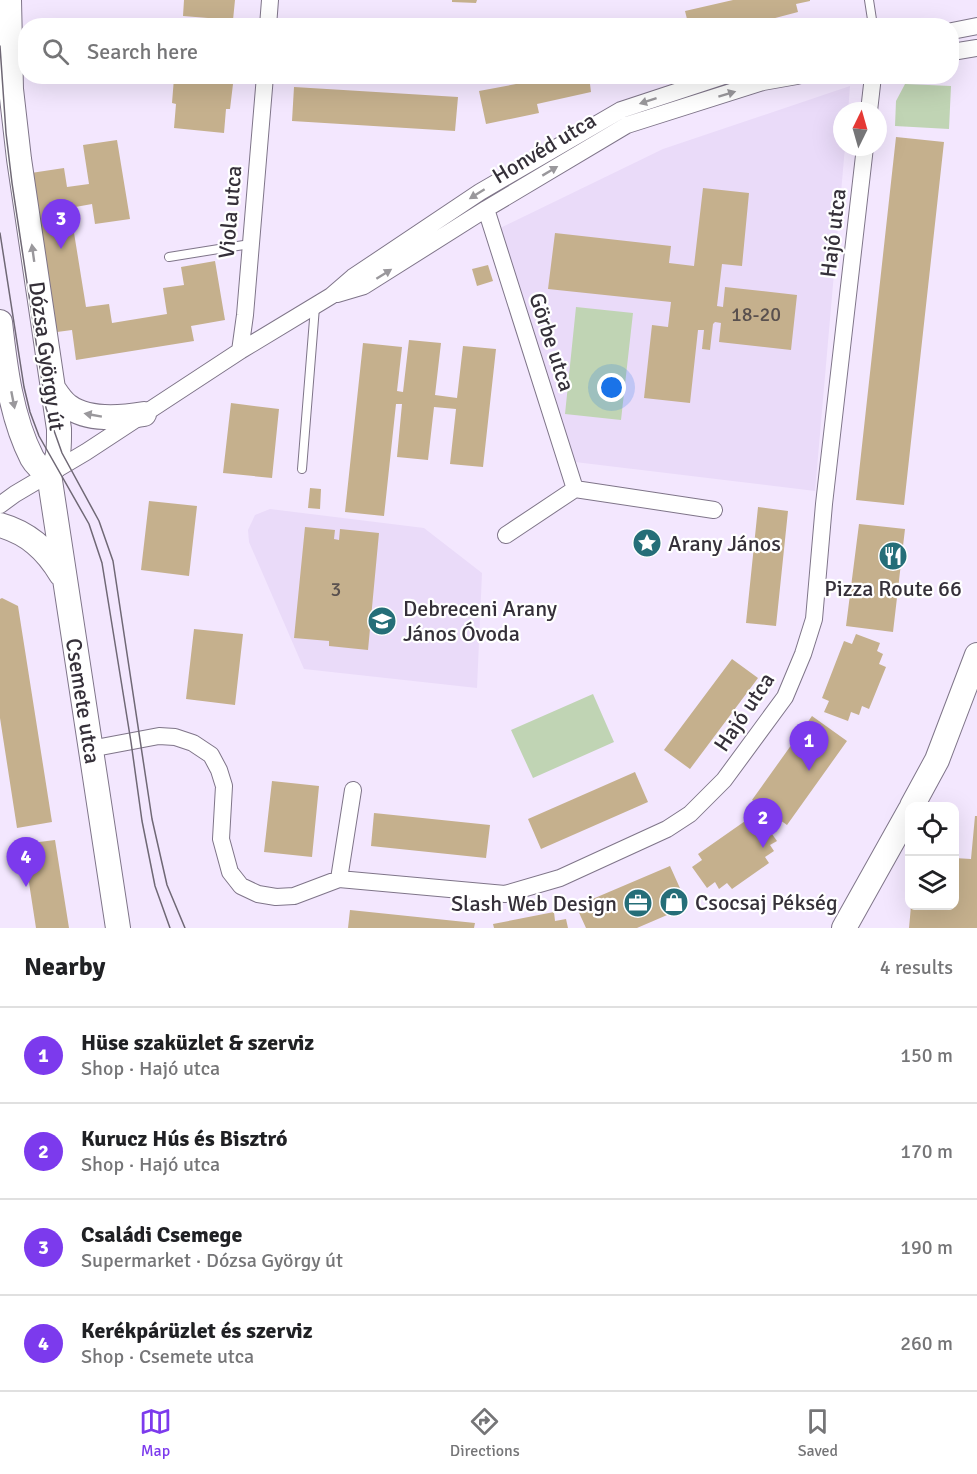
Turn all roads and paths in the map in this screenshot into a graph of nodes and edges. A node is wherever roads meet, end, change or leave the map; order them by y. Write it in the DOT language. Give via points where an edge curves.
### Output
graph roads {
  1 [pos="9,0"];
  2 [pos="270,0"];
  3 [pos="869,0"];
  4 [pos="269,18"];
  5 [pos="872,18"];
  6 [pos="977,26"];
  7 [pos="959,29"];
  8 [pos="977,48"];
  9 [pos="959,51"];
  10 [pos="264,84"];
  11 [pos="700,84"];
  12 [pos="757,84"];
  13 [pos="872,84"];
  14 [pos="870,102"];
  15 [pos="864,156"];
  16 [pos="486,209"];
  17 [pos="250,244"];
  18 [pos="169,256"];
  19 [pos="331,296"];
  20 [pos="315,306"];
  21 [pos="0,322"];
  22 [pos="240,351"];
  23 [pos="53,388"];
  24 [pos="144,414"];
  25 [pos="302,469"];
  26 [pos="49,474"];
  27 [pos="575,489"];
  28 [pos="0,505"];
  29 [pos="714,510"];
  30 [pos="0,525"];
  31 [pos="506,534"];
  32 [pos="65,581"];
  33 [pos="977,655"];
  34 [pos="90,749"];
  35 [pos="353,790"];
  36 [pos="913,802"];
  37 [pos="905,817"];
  38 [pos="339,879"];
  39 [pos="118,928"];
  40 [pos="844,928"];
  23 -- 1 [label="street, Dózsa György út, one-way" via="11,90"];
  2 -- 4 [label="street"];
  3 -- 5 [label="lane"];
  6 -- 7 [label="street"];
  8 -- 9 [label="street"];
  10 -- 17 [label="street, Viola utca"];
  11 -- 19 [label="street, Honvéd utca, one-way" via="621,110 480,192"];
  16 -- 12 [label="street, Honvéd utca, one-way" via="627,125"];
  13 -- 14 [label="street"];
  15 -- 38 [label="street, Hajó utca" via="814,620 785,698 724,780 690,814 667,829 560,878 505,894"];
  19 -- 16 [label="street, Honvéd utca, one-way" via="364,286"];
  16 -- 27 [label="street, Görbe utca"];
  17 -- 18 [label="lane"];
  17 -- 22 [label="street, Viola utca"];
  19 -- 20 [label="street, Honvéd utca"];
  20 -- 22 [label="street, Honvéd utca"];
  20 -- 25 [label="lane"];
  21 -- 26 [label="street, Dózsa György út, one-way" via="14,407 33,459"];
  22 -- 24 [label="street, Honvéd utca"];
  24 -- 23 [label="street, one-way" via="119,418 77,412"];
  23 -- 26 [label="street, Dózsa György út" via="59,456"];
  24 -- 26 [label="street, Honvéd utca"];
  26 -- 28 [label="street, Honvéd utca"];
  26 -- 32 [label="street, Csemete utca"];
  27 -- 29 [label="street"];
  27 -- 31 [label="street"];
  30 -- 32 [label="street" via="32,539 44,549"];
  32 -- 34 [label="street, Csemete utca"];
  33 -- 36 [label="street" via="937,760"];
  34 -- 38 [label="street, Hajó utca" via="159,736 193,743 211,755 219,770 224,786 221,839 230,872 241,886 258,894 294,896"];
  34 -- 39 [label="street, Csemete utca"];
  35 -- 38 [label="street"];
  37 -- 40 [label="street"];
}
